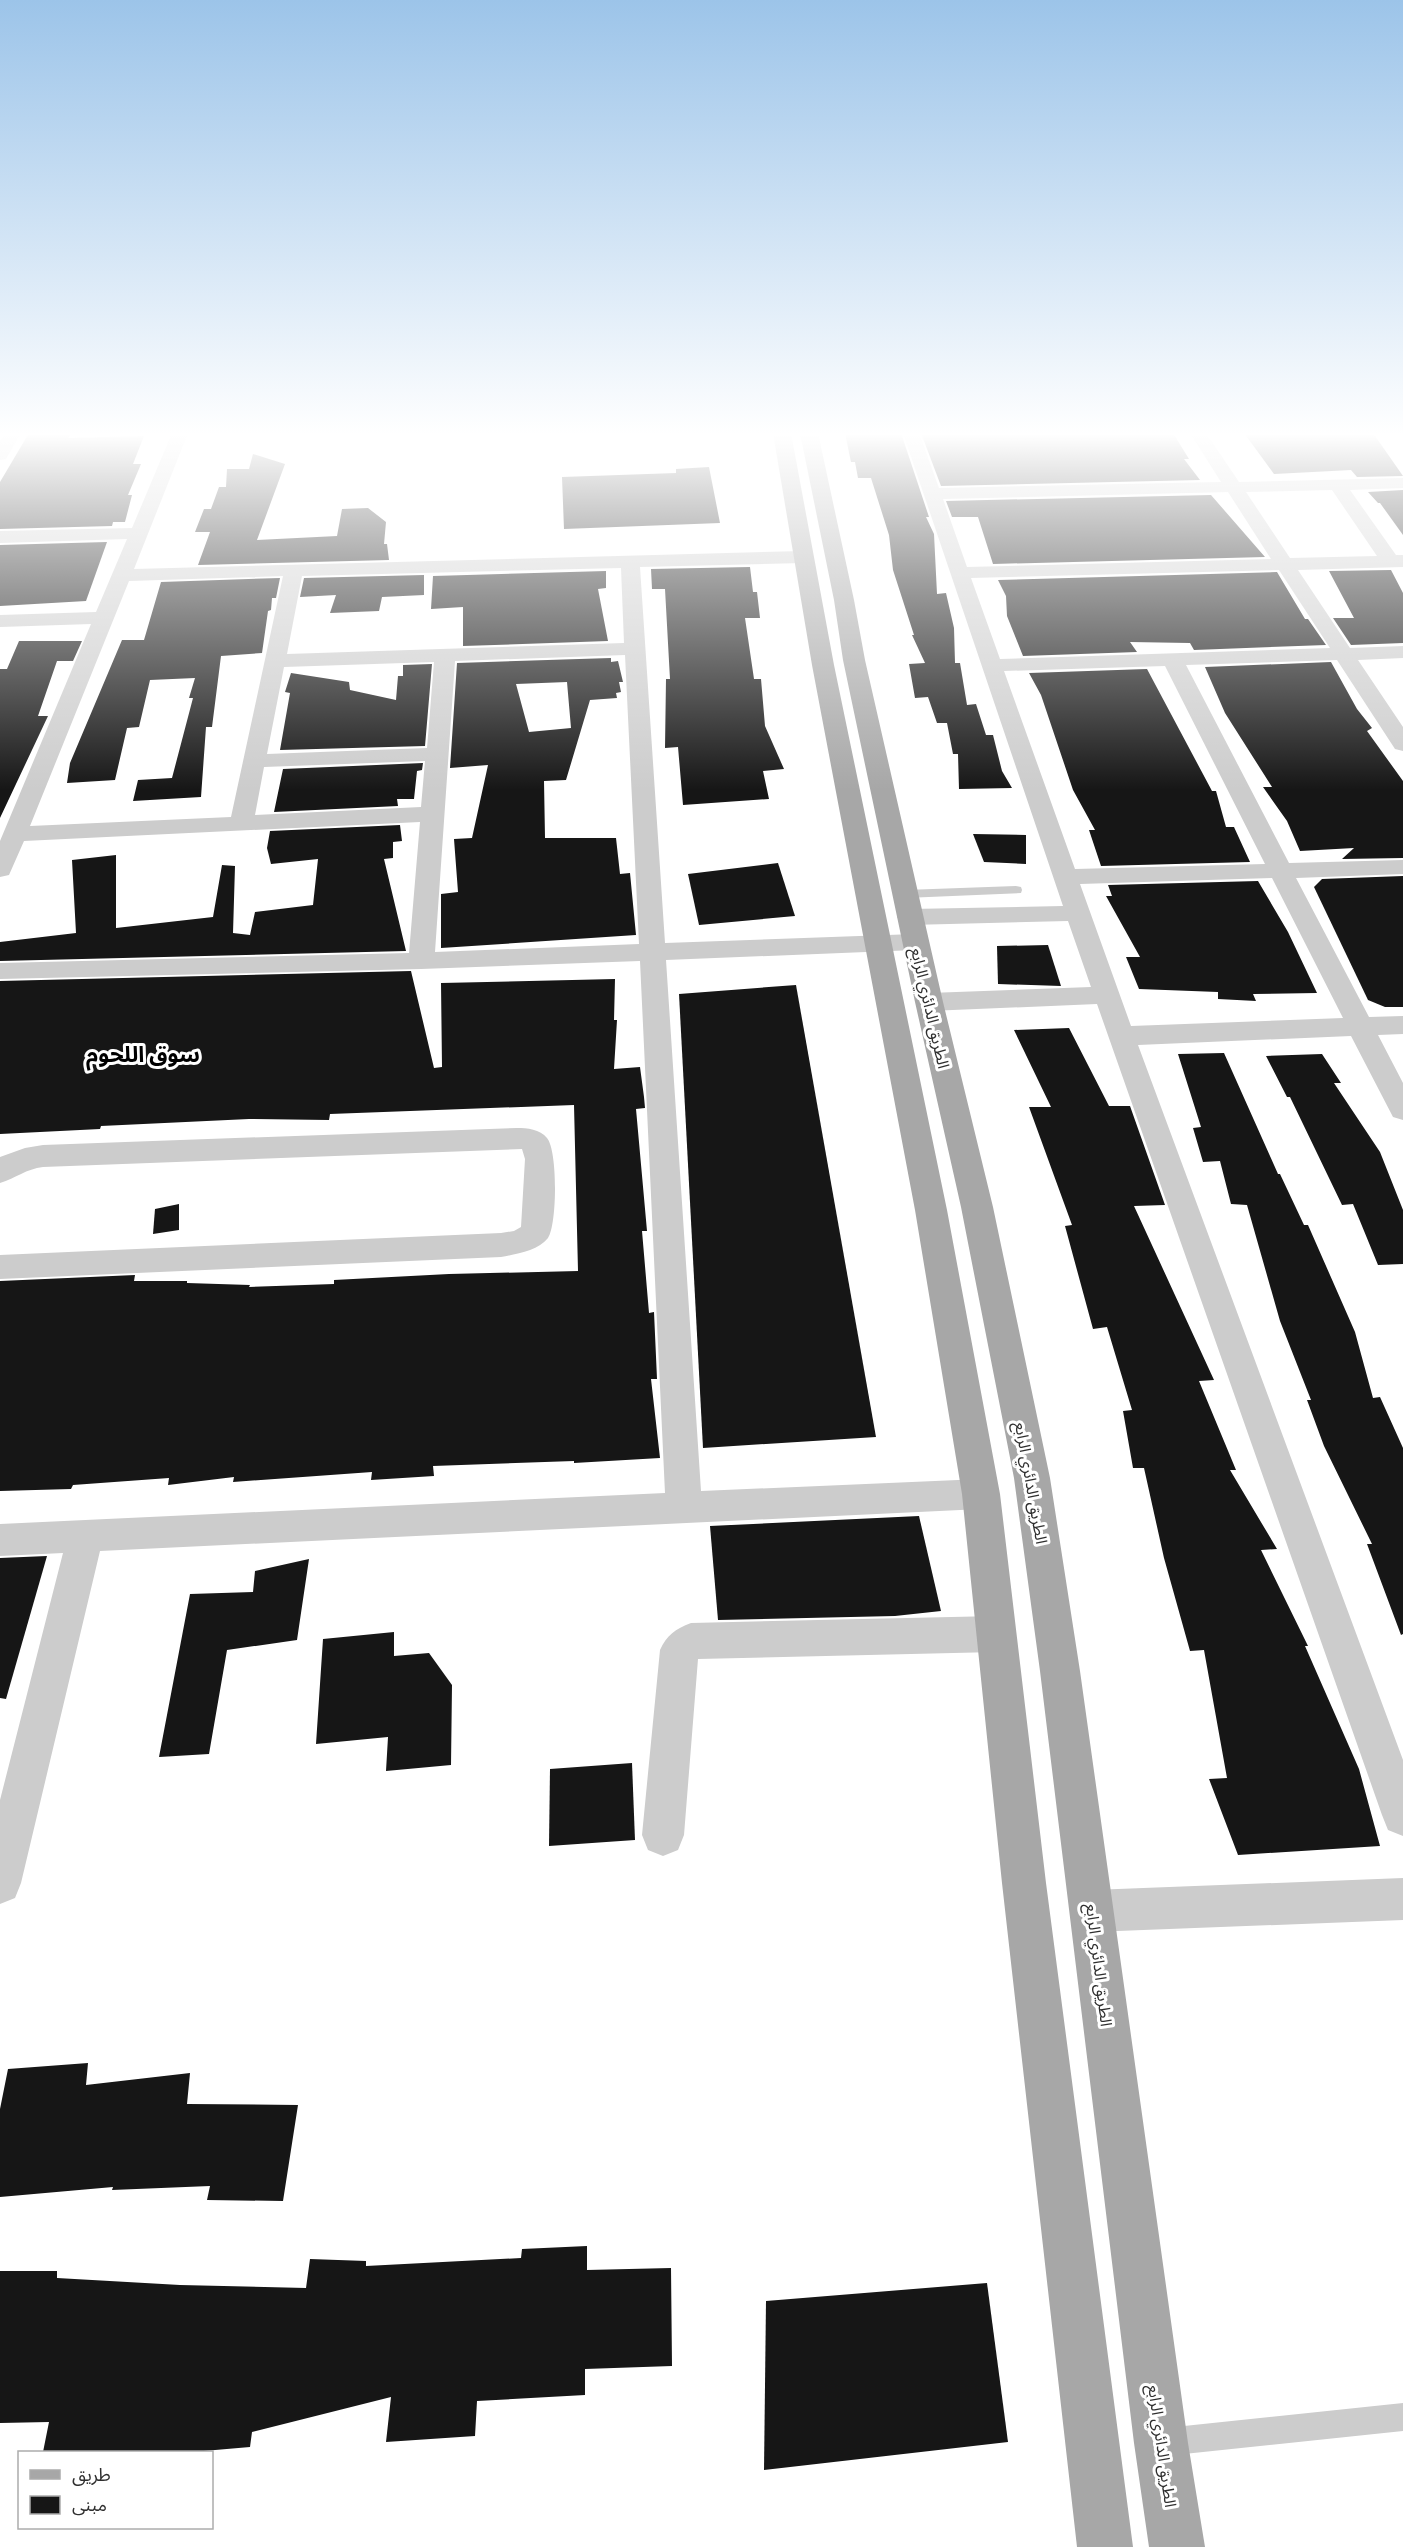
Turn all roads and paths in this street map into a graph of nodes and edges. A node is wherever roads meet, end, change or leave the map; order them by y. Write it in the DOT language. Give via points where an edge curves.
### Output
graph roads {
  1 [pos="131,552"];
  2 [pos="802,552"];
  3 [pos="834,552"];
  4 [pos="953,552"];
  5 [pos="1278,552"];
  6 [pos="803,557"];
  7 [pos="630,562"];
  8 [pos="1397,562"];
  9 [pos="1287,564"];
  10 [pos="294,570"];
  11 [pos="960,573"];
  12 [pos="122,575"];
  13 [pos="104,618"];
  14 [pos="0,621"];
  15 [pos="635,650"];
  16 [pos="1403,652"];
  17 [pos="1344,653"];
  18 [pos="445,656"];
  19 [pos="1172,659"];
  20 [pos="275,661"];
  21 [pos="992,665"];
  22 [pos="1403,744"];
  23 [pos="437,753"];
  24 [pos="254,761"];
  25 [pos="432,814"];
  26 [pos="240,824"];
  27 [pos="15,834"];
  28 [pos="1403,867"];
  29 [pos="0,870"];
  30 [pos="1282,871"];
  31 [pos="1066,877"];
  32 [pos="1016,890"];
  33 [pos="1078,913"];
  34 [pos="910,918"];
  35 [pos="876,943"];
  36 [pos="652,952"];
  37 [pos="420,961"];
  38 [pos="0,971"];
  39 [pos="1107,995"];
  40 [pos="929,1002"];
  41 [pos="1403,1024"];
  42 [pos="1361,1026"];
  43 [pos="1121,1036"];
  44 [pos="1403,1110"];
  45 [pos="0,1172"];
  46 [pos="0,1267"];
  47 [pos="981,1494"];
  48 [pos="684,1508"];
  49 [pos="85,1537"];
  50 [pos="0,1540"];
  51 [pos="996,1634"];
  52 [pos="1403,1815"];
  53 [pos="663,1835"];
  54 [pos="0,1883"];
  55 [pos="1403,1899"];
  56 [pos="1092,1911"];
  57 [pos="1403,2417"];
  58 [pos="1161,2443"];
  59 [pos="1105,2547"];
  60 [pos="1177,2547"];
  1 -- 12 [label="street"];
  2 -- 6 [label="main road"];
  3 -- 34 [label="main road, الطريق الدائري الرابع"];
  4 -- 11 [label="street"];
  5 -- 9 [label="street"];
  6 -- 7 [label="street"];
  6 -- 35 [label="main road"];
  7 -- 10 [label="street"];
  7 -- 15 [label="street"];
  8 -- 9 [label="street"];
  9 -- 11 [label="street"];
  9 -- 17 [label="street"];
  10 -- 12 [label="street"];
  10 -- 20 [label="street"];
  11 -- 21 [label="street"];
  12 -- 13 [label="street"];
  13 -- 14 [label="street"];
  13 -- 27 [label="street"];
  15 -- 18 [label="street"];
  15 -- 36 [label="street"];
  16 -- 17 [label="street"];
  17 -- 19 [label="street"];
  17 -- 22 [label="street"];
  18 -- 20 [label="street"];
  18 -- 23 [label="street"];
  19 -- 21 [label="street"];
  19 -- 30 [label="street"];
  20 -- 24 [label="street"];
  21 -- 31 [label="street"];
  23 -- 24 [label="street"];
  23 -- 25 [label="street"];
  24 -- 26 [label="street"];
  25 -- 26 [label="street"];
  25 -- 37 [label="street"];
  26 -- 27 [label="street"];
  27 -- 29 [label="street"];
  28 -- 30 [label="street"];
  30 -- 31 [label="street"];
  30 -- 42 [label="street"];
  31 -- 33 [label="street"];
  32 -- 34 [label="lane"];
  33 -- 34 [label="street"];
  33 -- 39 [label="street"];
  34 -- 35 [label="street"];
  34 -- 40 [label="main road, الطريق الدائري الرابع"];
  35 -- 36 [label="street"];
  35 -- 47 [label="main road" via="931,1210"];
  36 -- 37 [label="street"];
  36 -- 48 [label="street"];
  37 -- 38 [label="street"];
  39 -- 40 [label="street"];
  39 -- 43 [label="street"];
  40 -- 56 [label="main road, الطريق الدائري الرابع" via="977,1207 1032,1478"];
  41 -- 42 [label="street"];
  42 -- 43 [label="street"];
  42 -- 44 [label="street"];
  43 -- 52 [label="street"];
  45 -- 46 [label="street" via="20,1159 43,1156 517,1138 536,1144 540,1159 536,1231 524,1240 507,1244"];
  47 -- 48 [label="street"];
  47 -- 51 [label="main road"];
  48 -- 49 [label="street"];
  49 -- 50 [label="street"];
  49 -- 54 [label="street"];
  51 -- 53 [label="street" via="691,1641 679,1650"];
  51 -- 59 [label="main road"];
  55 -- 56 [label="street"];
  56 -- 58 [label="main road, الطريق الدائري الرابع"];
  57 -- 58 [label="lane"];
  58 -- 60 [label="main road, الطريق الدائري الرابع"];
}
